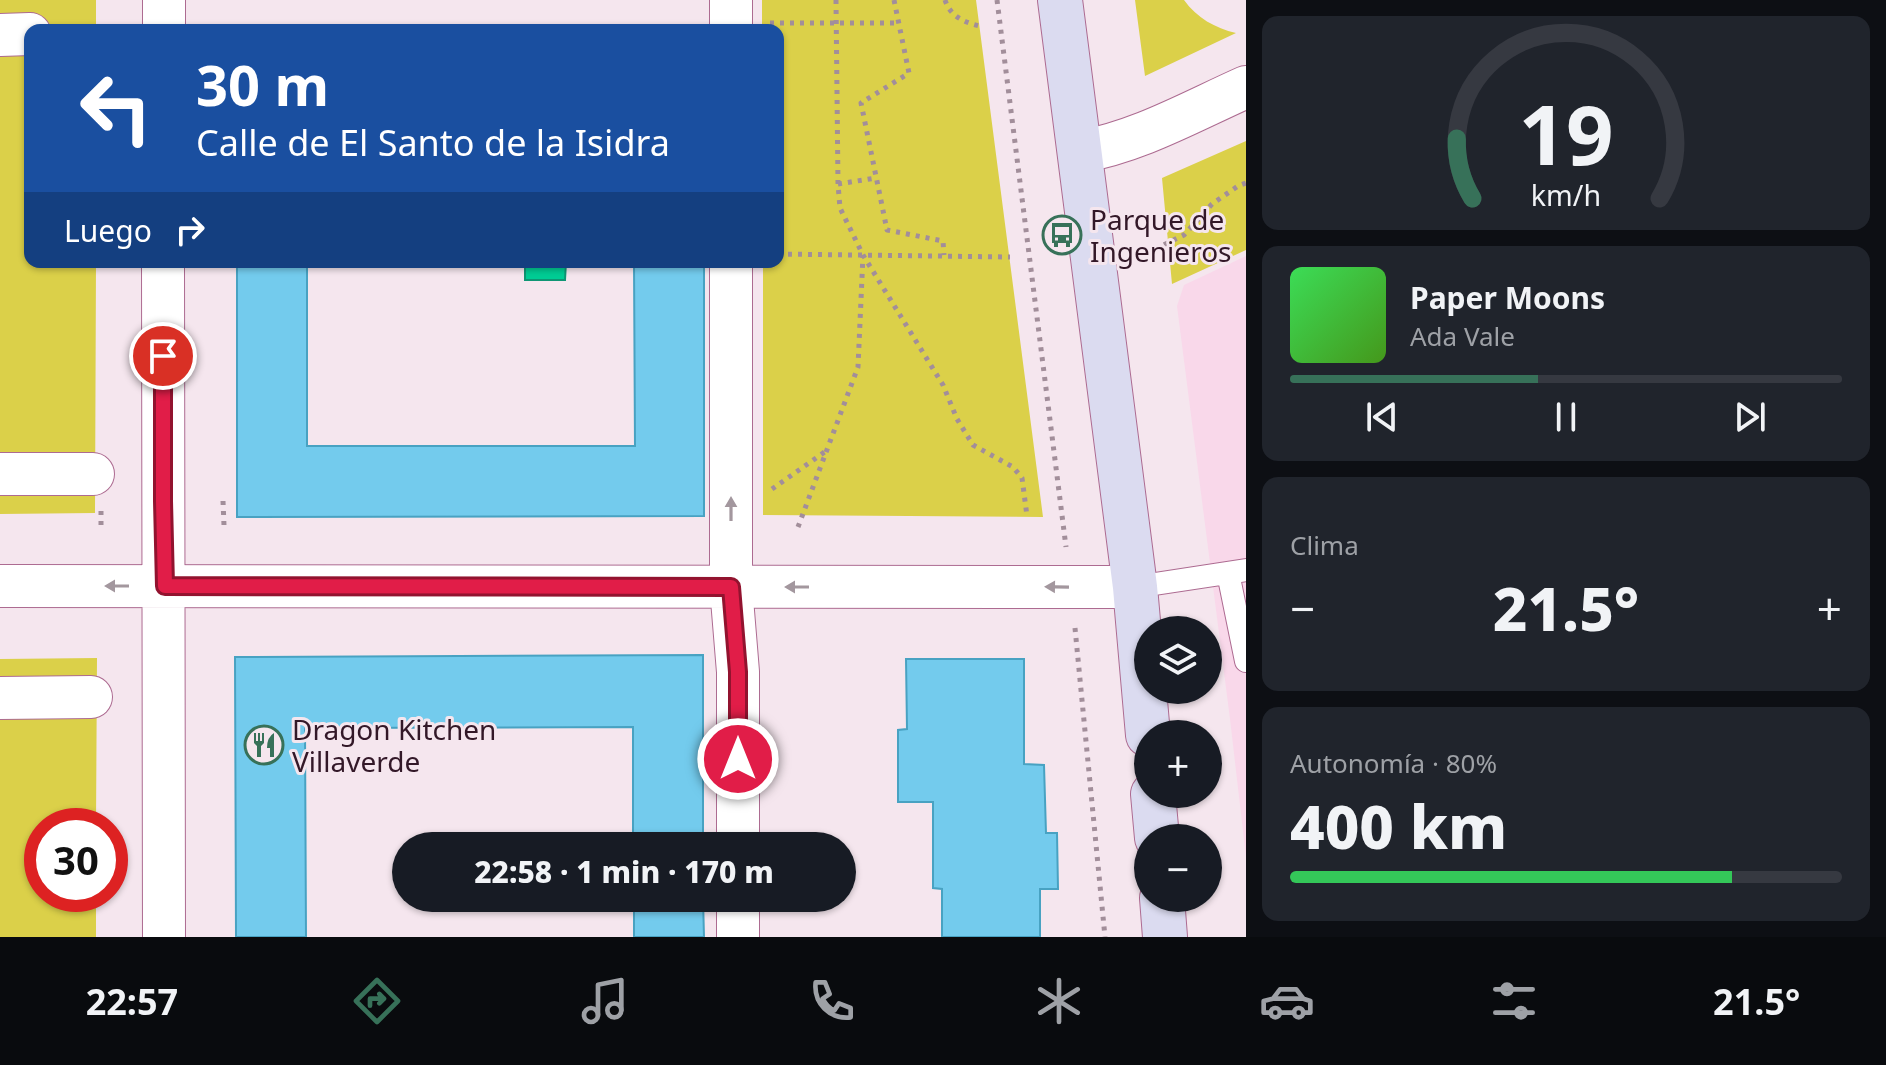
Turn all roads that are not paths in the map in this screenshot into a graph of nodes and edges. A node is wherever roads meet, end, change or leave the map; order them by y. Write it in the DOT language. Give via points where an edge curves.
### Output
graph roads {
  1 [pos="164,0"];
  2 [pos="1060,0"];
  3 [pos="164,24"];
  4 [pos="24,34"];
  5 [pos="0,35"];
  6 [pos="1246,87"];
  7 [pos="1079,152"];
  8 [pos="163,268"];
  9 [pos="731,268"];
  10 [pos="0,474"];
  11 [pos="93,474"];
  12 [pos="1237,572"];
  13 [pos="0,586"];
  14 [pos="165,586"];
  15 [pos="731,587"];
  16 [pos="1135,587"];
  17 [pos="1246,661"];
  18 [pos="91,697"];
  19 [pos="0,698"];
  20 [pos="1147,720"];
  21 [pos="738,832"];
  22 [pos="738,912"];
  23 [pos="1163,912"];
  24 [pos="164,937"];
  25 [pos="738,937"];
  26 [pos="1165,937"];
  1 -- 3 [label="street"];
  2 -- 7 [label="street"];
  4 -- 5 [label="street"];
  6 -- 7 [label="street" via="1154,129"];
  7 -- 16 [label="street"];
  8 -- 14 [label="street"];
  15 -- 9 [label="street, one-way"];
  10 -- 11 [label="street"];
  12 -- 16 [label="lane"];
  12 -- 17 [label="lane"];
  14 -- 13 [label="street, one-way"];
  14 -- 15 [label="street"];
  14 -- 24 [label="street"];
  16 -- 15 [label="street, one-way"];
  15 -- 21 [label="street" via="738,672"];
  16 -- 20 [label="street"];
  18 -- 19 [label="street"];
  22 -- 25 [label="street"];
  23 -- 26 [label="street"];
}
